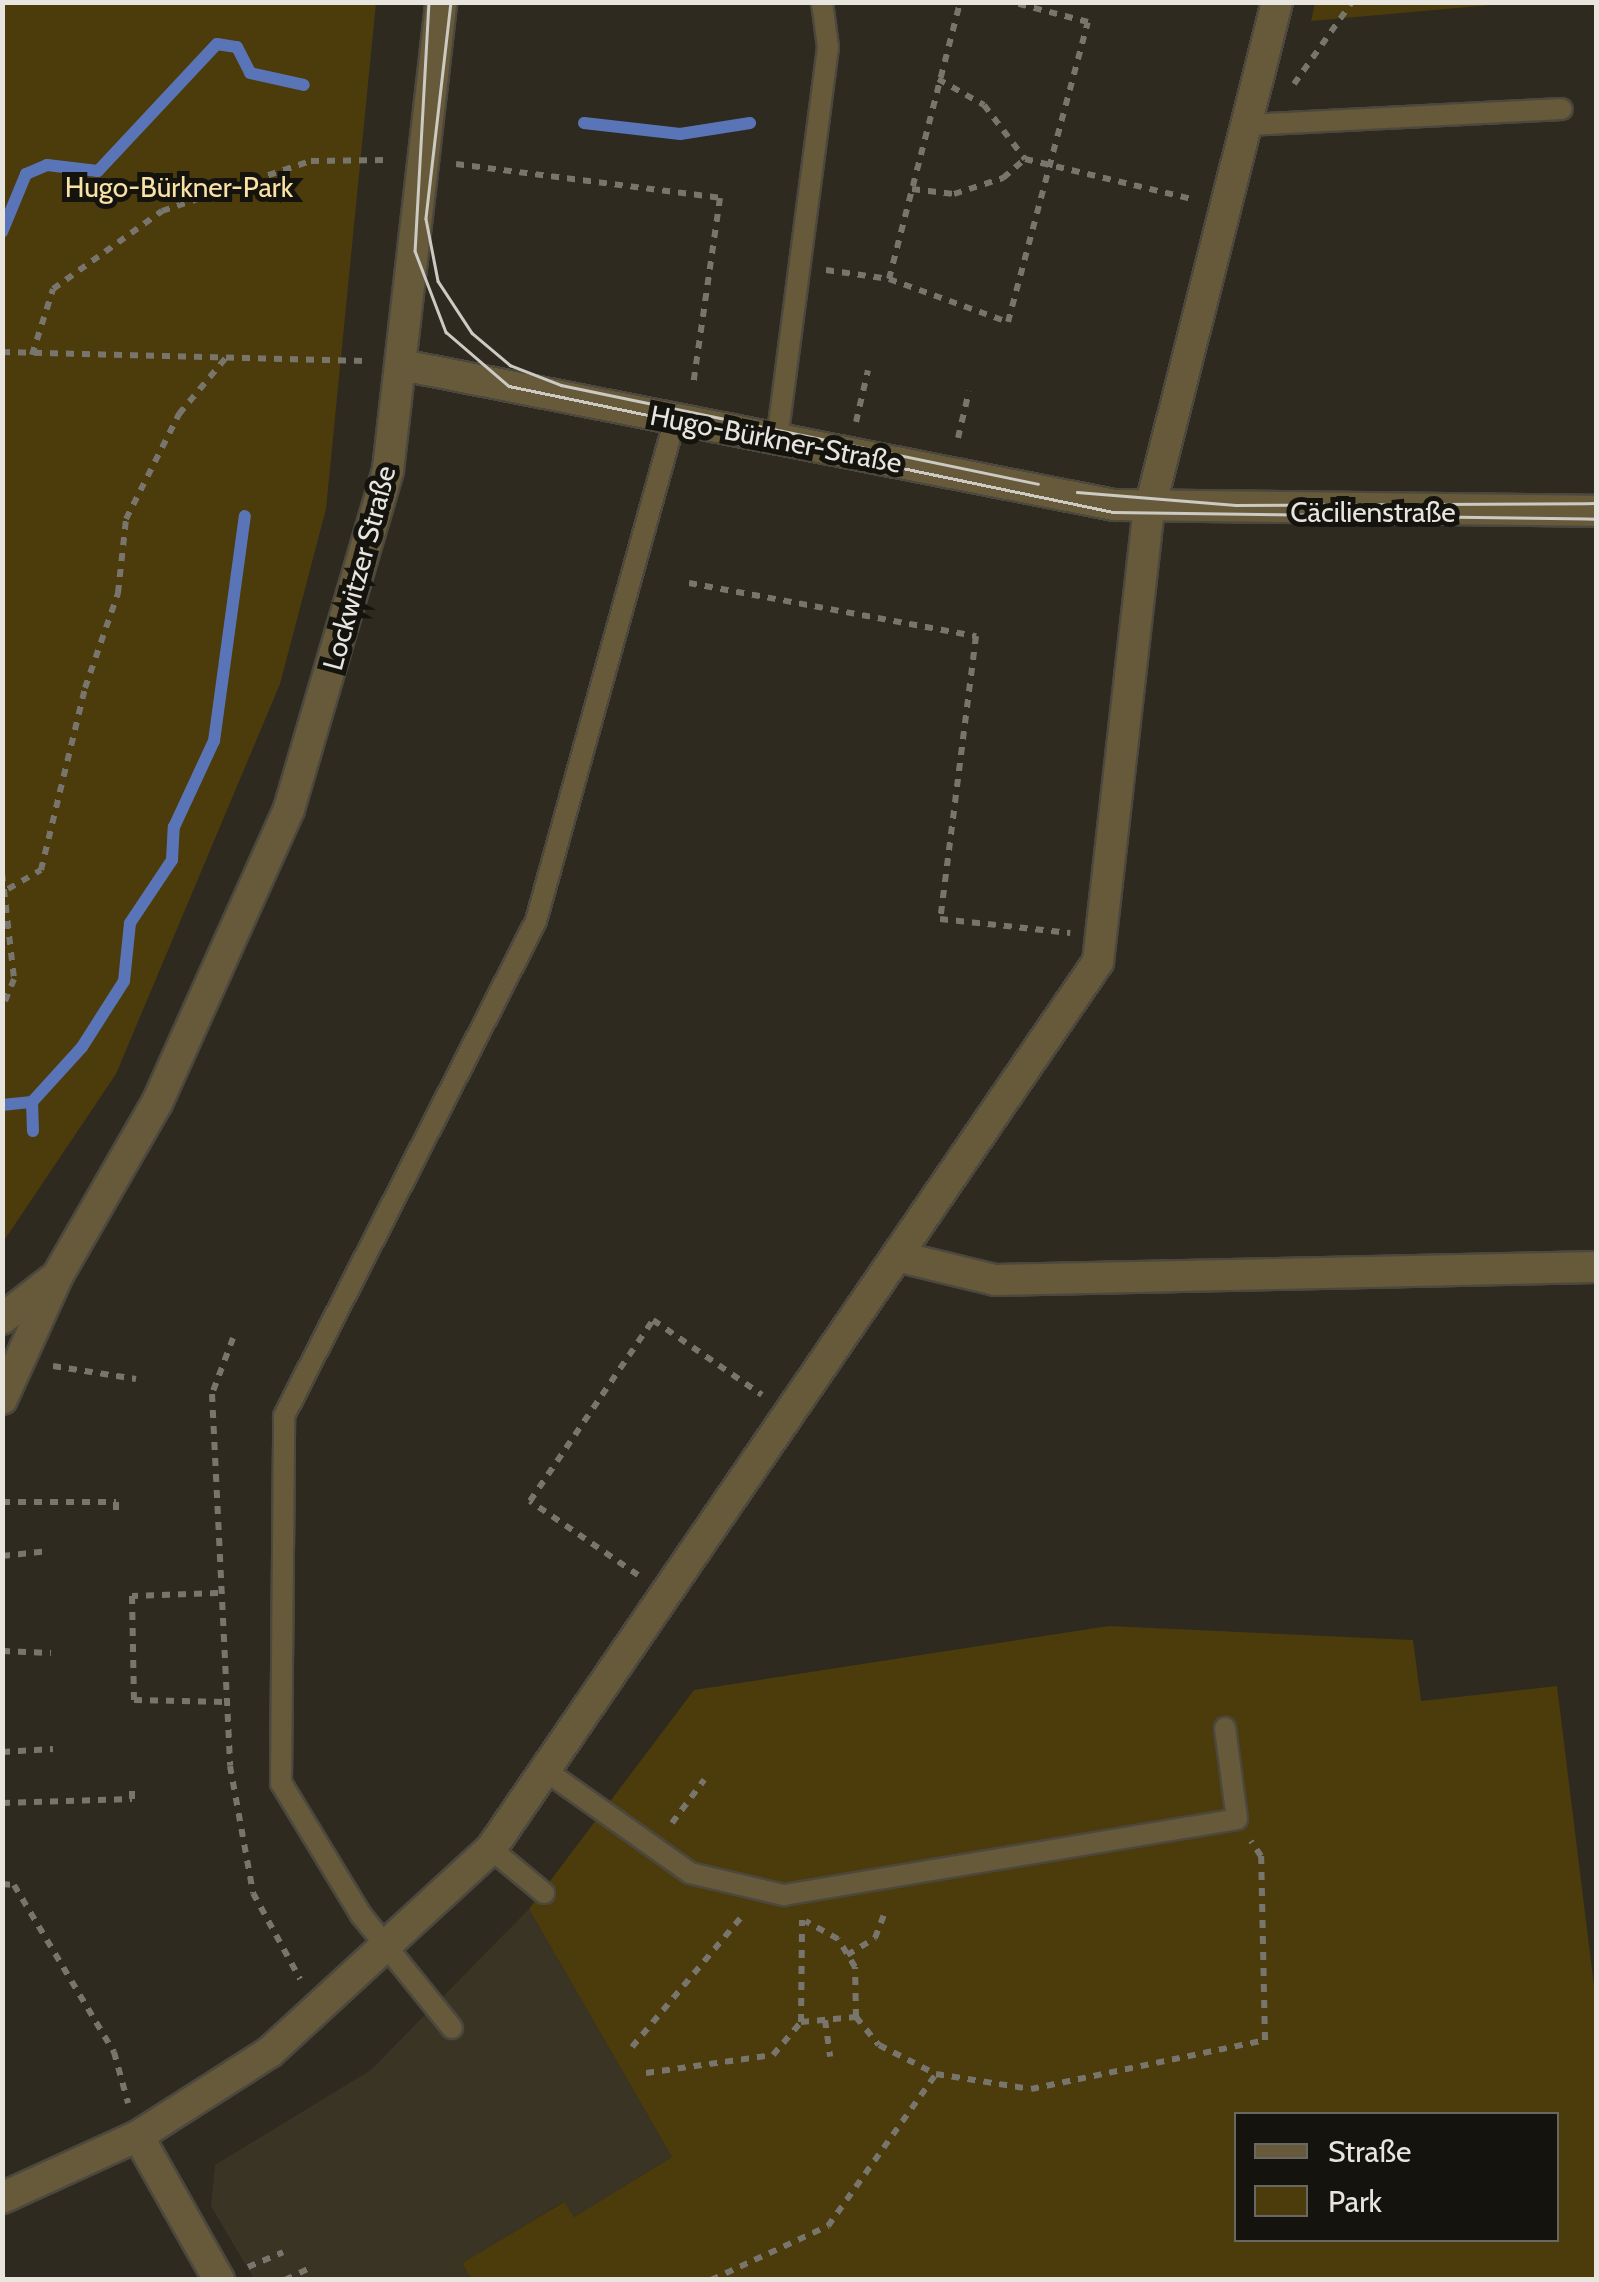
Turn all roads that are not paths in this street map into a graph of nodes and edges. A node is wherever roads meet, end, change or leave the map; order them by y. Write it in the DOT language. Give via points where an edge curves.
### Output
graph roads {
  1 [pos="441,2"];
  2 [pos="822,2"];
  3 [pos="1278,2"];
  4 [pos="1562,109"];
  5 [pos="1248,124"];
  6 [pos="402,366"];
  7 [pos="680,420"];
  8 [pos="776,440"];
  9 [pos="1150,508"];
  10 [pos="1596,511"];
  11 [pos="900,1257"];
  12 [pos="1596,1267"];
  13 [pos="58,1275"];
  14 [pos="2,1319"];
  15 [pos="2,1399"];
  16 [pos="1226,1728"];
  17 [pos="549,1773"];
  18 [pos="491,1850"];
  19 [pos="544,1894"];
  20 [pos="388,1952"];
  21 [pos="452,2028"];
  22 [pos="138,2136"];
  23 [pos="2,2198"];
  24 [pos="219,2280"];
  1 -- 6 [label="street, Lockwitzer Straße"];
  2 -- 8 [label="lane" via="828,47"];
  3 -- 5 [label="street"];
  4 -- 5 [label="lane"];
  5 -- 9 [label="street"];
  6 -- 7 [label="street, Hugo-Bürkner-Straße"];
  6 -- 13 [label="street, Lockwitzer Straße" via="388,470 290,809 157,1103"];
  7 -- 8 [label="street, Hugo-Bürkner-Straße"];
  7 -- 20 [label="lane" via="536,921 284,1416 281,1783"];
  8 -- 9 [label="street, Hugo-Bürkner-Straße"];
  9 -- 10 [label="street, Cäcilienstraße"];
  9 -- 11 [label="street" via="1098,962"];
  11 -- 12 [label="street" via="995,1280"];
  11 -- 17 [label="street"];
  13 -- 14 [label="street"];
  13 -- 15 [label="street, Lockwitzer Straße"];
  16 -- 17 [label="lane" via="1237,1819 784,1895 760,1895 690,1873"];
  17 -- 18 [label="street"];
  18 -- 19 [label="lane"];
  18 -- 20 [label="street"];
  20 -- 21 [label="lane"];
  20 -- 22 [label="street" via="322,2008"];
  22 -- 23 [label="street"];
  22 -- 24 [label="street"];
}
